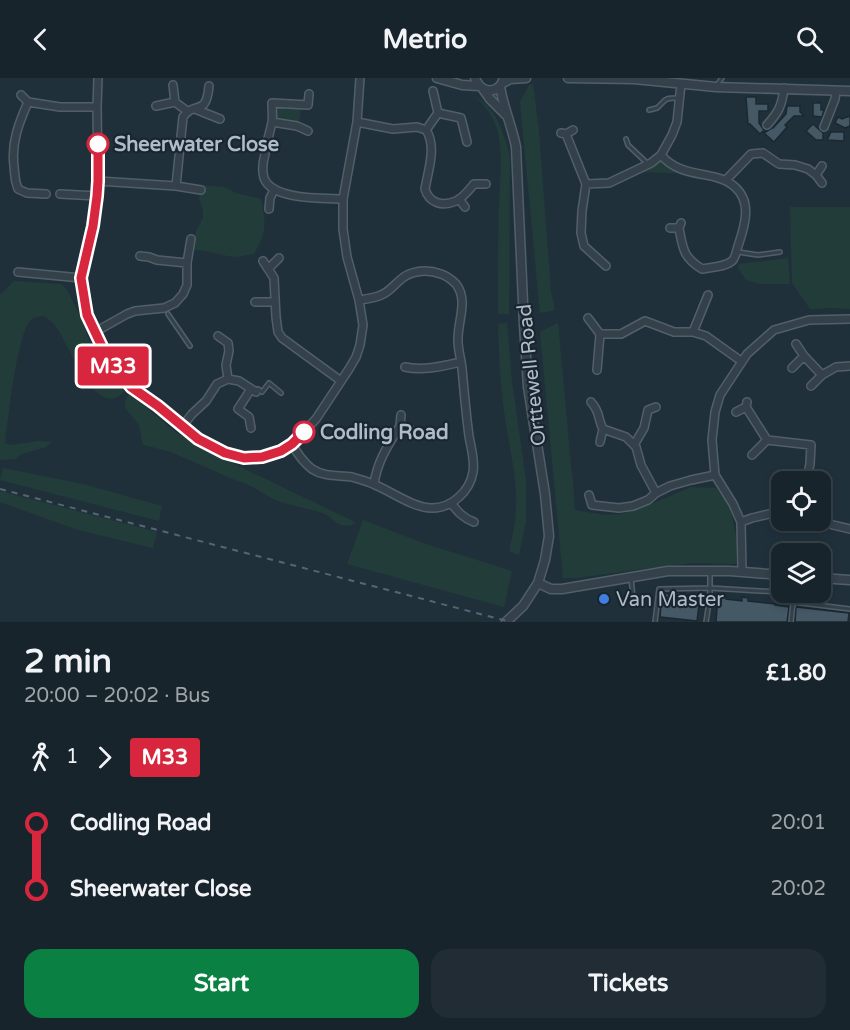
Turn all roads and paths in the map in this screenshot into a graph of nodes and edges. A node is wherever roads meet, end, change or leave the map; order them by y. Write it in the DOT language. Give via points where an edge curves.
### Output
graph roads {
  1 [pos="98,78"];
  2 [pos="360,78"];
  3 [pos="437,78"];
  4 [pos="447,78"];
  5 [pos="526,78"];
  6 [pos="568,78"];
  7 [pos="634,78"];
  8 [pos="722,78"];
  9 [pos="442,79"];
  10 [pos="502,82"];
  11 [pos="479,84"];
  12 [pos="681,84"];
  13 [pos="172,85"];
  14 [pos="208,86"];
  15 [pos="716,87"];
  16 [pos="784,88"];
  17 [pos="433,91"];
  18 [pos="836,91"];
  19 [pos="850,91"];
  20 [pos="309,94"];
  21 [pos="21,95"];
  22 [pos="680,98"];
  23 [pos="28,102"];
  24 [pos="175,102"];
  25 [pos="156,106"];
  26 [pos="97,107"];
  27 [pos="191,110"];
  28 [pos="649,110"];
  29 [pos="438,113"];
  30 [pos="507,115"];
  31 [pos="220,119"];
  32 [pos="272,122"];
  33 [pos="357,122"];
  34 [pos="767,125"];
  35 [pos="824,127"];
  36 [pos="426,130"];
  37 [pos="308,131"];
  38 [pos="567,132"];
  39 [pos="626,139"];
  40 [pos="467,142"];
  41 [pos="661,155"];
  42 [pos="648,164"];
  43 [pos="822,166"];
  44 [pos="816,174"];
  45 [pos="726,180"];
  46 [pos="98,181"];
  47 [pos="822,183"];
  48 [pos="486,184"];
  49 [pos="586,184"];
  50 [pos="176,186"];
  51 [pos="201,190"];
  52 [pos="274,190"];
  53 [pos="45,194"];
  54 [pos="60,194"];
  55 [pos="97,196"];
  56 [pos="342,199"];
  57 [pos="459,199"];
  58 [pos="465,207"];
  59 [pos="269,209"];
  60 [pos="670,228"];
  61 [pos="191,239"];
  62 [pos="736,251"];
  63 [pos="603,252"];
  64 [pos="780,252"];
  65 [pos="140,256"];
  66 [pos="279,258"];
  67 [pos="599,259"];
  68 [pos="263,261"];
  69 [pos="187,263"];
  70 [pos="606,266"];
  71 [pos="268,269"];
  72 [pos="18,273"];
  73 [pos="81,278"];
  74 [pos="708,295"];
  75 [pos="359,300"];
  76 [pos="255,302"];
  77 [pos="274,302"];
  78 [pos="166,311"];
  79 [pos="588,318"];
  80 [pos="850,319"];
  81 [pos="95,332"];
  82 [pos="693,332"];
  83 [pos="600,334"];
  84 [pos="218,336"];
  85 [pos="796,344"];
  86 [pos="190,346"];
  87 [pos="804,356"];
  88 [pos="741,361"];
  89 [pos="461,362"];
  90 [pos="850,366"];
  91 [pos="405,367"];
  92 [pos="792,368"];
  93 [pos="597,369"];
  94 [pos="822,375"];
  95 [pos="228,379"];
  96 [pos="341,381"];
  97 [pos="811,387"];
  98 [pos="253,390"];
  99 [pos="281,393"];
  100 [pos="591,402"];
  101 [pos="656,407"];
  102 [pos="736,412"];
  103 [pos="401,415"];
  104 [pos="400,426"];
  105 [pos="182,427"];
  106 [pos="251,428"];
  107 [pos="410,429"];
  108 [pos="603,429"];
  109 [pos="767,440"];
  110 [pos="600,441"];
  111 [pos="821,442"];
  112 [pos="292,444"];
  113 [pos="633,445"];
  114 [pos="811,445"];
  115 [pos="752,455"];
  116 [pos="808,471"];
  117 [pos="715,475"];
  118 [pos="374,484"];
  119 [pos="656,493"];
  120 [pos="589,495"];
  121 [pos="451,503"];
  122 [pos="771,514"];
  123 [pos="474,522"];
  124 [pos="741,522"];
  125 [pos="831,524"];
  126 [pos="850,529"];
  127 [pos="710,571"];
  128 [pos="742,572"];
  129 [pos="771,574"];
  130 [pos="631,577"];
  131 [pos="831,579"];
  132 [pos="850,580"];
  133 [pos="538,583"];
  134 [pos="710,588"];
  135 [pos="771,592"];
  136 [pos="633,597"];
  137 [pos="793,603"];
  138 [pos="801,603"];
  139 [pos="850,609"];
  140 [pos="506,622"];
  141 [pos="655,622"];
  142 [pos="706,622"];
  143 [pos="791,622"];
  1 -- 26 [label="street"];
  2 -- 33 [label="street"];
  3 -- 9 [label="street"];
  4 -- 9 [label="street"];
  5 -- 10 [label="street"];
  6 -- 7 [label="street"];
  7 -- 12 [label="street"];
  8 -- 15 [label="lane"];
  9 -- 11 [label="street" via="462,85"];
  10 -- 11 [label="street" via="492,90"];
  10 -- 30 [label="street, Orttewell Road"];
  11 -- 30 [label="street, Orttewell Road"];
  12 -- 15 [label="street"];
  12 -- 22 [label="street"];
  13 -- 24 [label="street"];
  14 -- 27 [label="street" via="207,99"];
  15 -- 16 [label="street"];
  16 -- 18 [label="street"];
  16 -- 34 [label="street" via="779,112"];
  17 -- 29 [label="street"];
  18 -- 19 [label="street"];
  18 -- 35 [label="street"];
  20 -- 32 [label="street" via="308,105 272,103"];
  21 -- 23 [label="street"];
  22 -- 28 [label="lane" via="666,99"];
  22 -- 41 [label="street" via="677,122"];
  23 -- 26 [label="street"];
  23 -- 53 [label="street" via="14,139 14,179 18,189"];
  24 -- 25 [label="street"];
  24 -- 27 [label="street"];
  26 -- 46 [label="street"];
  27 -- 31 [label="street"];
  27 -- 50 [label="street" via="183,117"];
  29 -- 36 [label="street"];
  29 -- 40 [label="street" via="461,118"];
  30 -- 133 [label="street, Orttewell Road" via="517,155 528,387 549,536"];
  32 -- 37 [label="street"];
  32 -- 52 [label="street" via="263,169 264,179"];
  33 -- 36 [label="street"];
  33 -- 56 [label="street"];
  36 -- 57 [label="street" via="431,153 426,195 431,201 444,204"];
  38 -- 49 [label="street"];
  39 -- 42 [label="lane"];
  41 -- 42 [label="street"];
  41 -- 45 [label="street" via="669,164 686,171"];
  42 -- 49 [label="street" via="609,183"];
  43 -- 44 [label="street"];
  44 -- 45 [label="street" via="795,165 779,164 763,153 751,154"];
  44 -- 47 [label="street"];
  45 -- 62 [label="street" via="737,188 746,203 746,223"];
  46 -- 50 [label="street"];
  46 -- 55 [label="street"];
  48 -- 57 [label="street" via="474,184"];
  49 -- 67 [label="street" via="581,233 584,246"];
  50 -- 51 [label="street"];
  52 -- 56 [label="street" via="287,195"];
  52 -- 59 [label="street"];
  54 -- 55 [label="street"];
  55 -- 73 [label="street"];
  56 -- 75 [label="street" via="347,257"];
  57 -- 58 [label="street"];
  60 -- 62 [label="street" via="680,226 683,251 702,269 728,264"];
  61 -- 69 [label="street"];
  62 -- 64 [label="lane" via="758,255"];
  63 -- 67 [label="street"];
  65 -- 69 [label="street"];
  66 -- 71 [label="street"];
  67 -- 70 [label="street"];
  68 -- 71 [label="street"];
  69 -- 78 [label="street" via="187,285"];
  71 -- 77 [label="street" via="274,278"];
  72 -- 73 [label="street"];
  73 -- 81 [label="street" via="87,315"];
  74 -- 82 [label="street"];
  75 -- 89 [label="street" via="381,296 407,274 443,274 459,288 462,298 458,332"];
  75 -- 96 [label="street" via="363,325 360,345"];
  76 -- 77 [label="street"];
  77 -- 96 [label="street" via="282,338"];
  78 -- 81 [label="street" via="135,311"];
  78 -- 86 [label="lane"];
  79 -- 83 [label="street"];
  80 -- 88 [label="street" via="809,320 774,330"];
  81 -- 105 [label="street" via="124,380"];
  82 -- 83 [label="street" via="674,332 645,321 621,334"];
  82 -- 88 [label="street" via="706,336"];
  83 -- 93 [label="street"];
  84 -- 95 [label="street" via="228,343 230,351"];
  85 -- 87 [label="street"];
  87 -- 92 [label="street"];
  87 -- 94 [label="street"];
  88 -- 117 [label="street" via="720,395 715,412"];
  89 -- 91 [label="street"];
  89 -- 121 [label="street" via="473,469 466,490"];
  90 -- 94 [label="street" via="836,367"];
  94 -- 97 [label="street"];
  95 -- 98 [label="street"];
  95 -- 105 [label="street" via="217,384"];
  96 -- 112 [label="street" via="316,419"];
  98 -- 99 [label="lane" via="262,392 269,383"];
  98 -- 106 [label="street" via="238,409 249,417"];
  100 -- 108 [label="street"];
  101 -- 113 [label="street" via="648,410 644,428"];
  102 -- 109 [label="street" via="747,404"];
  103 -- 104 [label="street"];
  104 -- 107 [label="street"];
  104 -- 118 [label="street" via="376,471"];
  105 -- 112 [label="street" via="225,453 244,458 262,457"];
  108 -- 110 [label="street"];
  108 -- 113 [label="street" via="626,437"];
  109 -- 114 [label="street"];
  109 -- 115 [label="street"];
  111 -- 114 [label="street"];
  112 -- 118 [label="street" via="311,468"];
  113 -- 119 [label="street"];
  114 -- 116 [label="street"];
  117 -- 119 [label="street"];
  117 -- 124 [label="street"];
  118 -- 121 [label="street" via="432,508"];
  119 -- 120 [label="street" via="648,500 620,508 592,505"];
  121 -- 123 [label="street" via="458,513"];
  122 -- 124 [label="street"];
  124 -- 128 [label="street"];
  125 -- 126 [label="street"];
  127 -- 128 [label="street"];
  127 -- 130 [label="street" via="668,571"];
  127 -- 134 [label="lane"];
  128 -- 129 [label="street"];
  130 -- 133 [label="street" via="562,590"];
  130 -- 136 [label="lane"];
  131 -- 132 [label="street"];
  133 -- 140 [label="street, Orttewell Road"];
  134 -- 135 [label="lane"];
  134 -- 141 [label="lane" via="659,589"];
  134 -- 142 [label="lane"];
  137 -- 143 [label="lane"];
  138 -- 139 [label="lane"];
}
